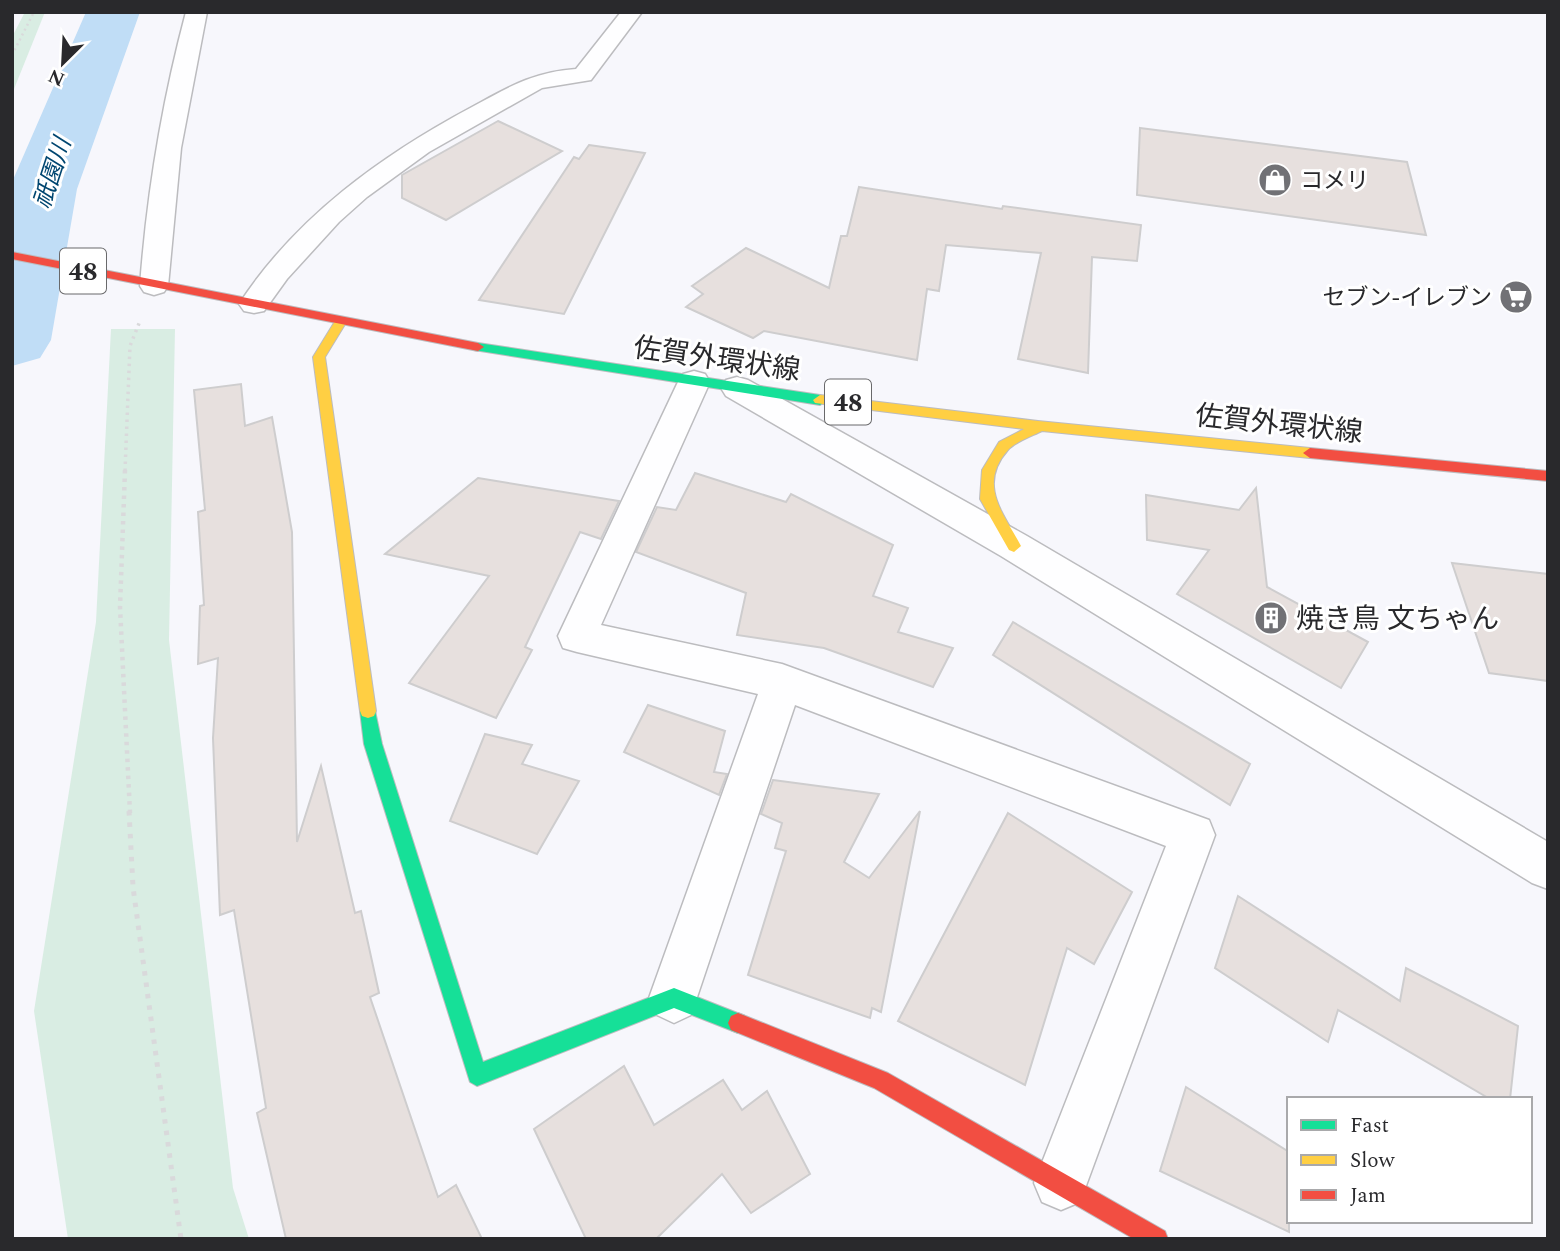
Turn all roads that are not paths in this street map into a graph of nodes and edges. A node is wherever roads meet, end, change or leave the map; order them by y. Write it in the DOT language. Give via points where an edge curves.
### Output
graph roads {
  1 [pos="197,12"];
  2 [pos="632,12"];
  3 [pos="12,255"];
  4 [pos="154,286"];
  5 [pos="254,304"];
  6 [pos="341,321"];
  7 [pos="694,382"];
  8 [pos="737,388"];
  9 [pos="1041,426"];
  10 [pos="1548,476"];
  11 [pos="1014,546"];
  12 [pos="782,682"];
  13 [pos="1548,867"];
  14 [pos="674,998"];
  15 [pos="1061,1183"];
  16 [pos="1157,1239"];
  1 -- 4 [label="street" via="181,72 157,229"];
  2 -- 5 [label="street" via="583,75 542,80 468,118 386,170 331,213 279,268"];
  3 -- 4 [label="main road, 佐賀外環状線 / 48"];
  4 -- 5 [label="main road, 佐賀外環状線 / 48"];
  5 -- 6 [label="main road, 佐賀外環状線 / 48"];
  6 -- 7 [label="main road, 佐賀外環状線 / 48"];
  6 -- 14 [label="main road" via="319,357 373,744 477,1074"];
  7 -- 8 [label="main road, 佐賀外環状線 / 48"];
  7 -- 12 [label="street" via="577,636"];
  8 -- 9 [label="main road, 佐賀外環状線 / 48"];
  8 -- 11 [label="street"];
  9 -- 10 [label="main road, 佐賀外環状線 / 48"];
  9 -- 11 [label="main road" via="1004,444 989,470 987,499"];
  11 -- 13 [label="street"];
  12 -- 14 [label="street"];
  12 -- 15 [label="street" via="1193,835"];
  14 -- 15 [label="main road" via="881,1080"];
  15 -- 16 [label="main road"];
}
